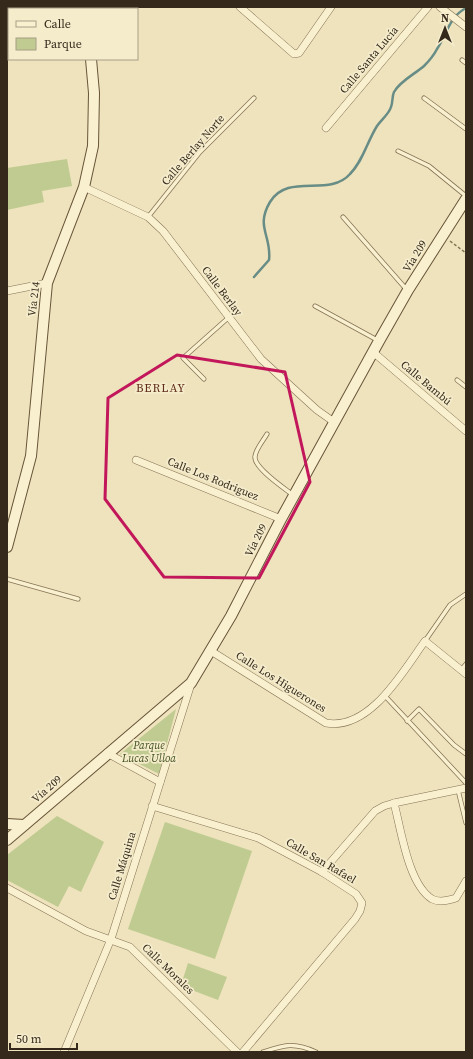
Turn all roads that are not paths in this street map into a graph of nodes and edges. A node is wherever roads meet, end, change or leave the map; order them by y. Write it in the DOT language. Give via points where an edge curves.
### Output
graph roads {
  1 [pos="240,7"];
  2 [pos="331,7"];
  3 [pos="428,7"];
  4 [pos="440,7"];
  5 [pos="466,27"];
  6 [pos="91,60"];
  7 [pos="462,60"];
  8 [pos="466,63"];
  9 [pos="254,98"];
  10 [pos="424,98"];
  11 [pos="326,128"];
  12 [pos="466,129"];
  13 [pos="398,151"];
  14 [pos="84,187"];
  15 [pos="466,196"];
  16 [pos="466,199"];
  17 [pos="148,218"];
  18 [pos="342,218"];
  19 [pos="47,283"];
  20 [pos="408,290"];
  21 [pos="7,291"];
  22 [pos="315,306"];
  23 [pos="228,318"];
  24 [pos="379,341"];
  25 [pos="373,352"];
  26 [pos="204,379"];
  27 [pos="457,380"];
  28 [pos="466,387"];
  29 [pos="334,422"];
  30 [pos="466,431"];
  31 [pos="267,434"];
  32 [pos="136,460"];
  33 [pos="294,495"];
  34 [pos="280,519"];
  35 [pos="7,547"];
  36 [pos="7,579"];
  37 [pos="466,594"];
  38 [pos="78,599"];
  39 [pos="425,641"];
  40 [pos="211,651"];
  41 [pos="466,664"];
  42 [pos="464,672"];
  43 [pos="191,683"];
  44 [pos="385,696"];
  45 [pos="407,721"];
  46 [pos="107,753"];
  47 [pos="466,754"];
  48 [pos="160,782"];
  49 [pos="466,784"];
  50 [pos="466,788"];
  51 [pos="458,790"];
  52 [pos="394,803"];
  53 [pos="152,806"];
  54 [pos="466,823"];
  55 [pos="7,824"];
  56 [pos="24,825"];
  57 [pos="7,840"];
  58 [pos="322,872"];
  59 [pos="466,881"];
  60 [pos="7,888"];
  61 [pos="111,939"];
  62 [pos="64,1052"];
  63 [pos="238,1052"];
  64 [pos="243,1052"];
  65 [pos="263,1052"];
  66 [pos="316,1052"];
  1 -- 2 [label="street" via="294,54 299,53"];
  3 -- 11 [label="street, Calle Santa Lucía"];
  4 -- 5 [label="street"];
  6 -- 14 [label="main road, Vía 214" via="94,93 93,146"];
  7 -- 8 [label="lane"];
  9 -- 17 [label="lane, Calle Berlay Norte" via="200,152"];
  10 -- 12 [label="lane"];
  13 -- 15 [label="lane" via="429,166"];
  14 -- 17 [label="street, Calle Berlay"];
  14 -- 19 [label="main road, Vía 214"];
  16 -- 20 [label="main road, Vía 209"];
  17 -- 23 [label="street, Calle Berlay" via="164,231"];
  18 -- 20 [label="lane"];
  19 -- 21 [label="street"];
  19 -- 35 [label="main road, Vía 214" via="31,456"];
  20 -- 24 [label="main road, Vía 209"];
  22 -- 24 [label="lane"];
  23 -- 26 [label="lane" via="183,358"];
  23 -- 29 [label="street, Calle Berlay" via="261,359 317,410"];
  24 -- 25 [label="main road, Vía 209"];
  25 -- 29 [label="main road, Vía 209"];
  25 -- 30 [label="street, Calle Bambú"];
  27 -- 28 [label="lane"];
  29 -- 33 [label="main road, Vía 209"];
  31 -- 33 [label="lane" via="255,455 255,460 259,468"];
  32 -- 34 [label="street, Calle Los Rodriguez"];
  33 -- 34 [label="main road, Vía 209"];
  34 -- 40 [label="main road, Vía 209"];
  36 -- 38 [label="lane"];
  37 -- 39 [label="lane" via="450,605"];
  39 -- 42 [label="street"];
  39 -- 44 [label="street, Calle Los Higuerones"];
  40 -- 43 [label="main road, Vía 209"];
  40 -- 44 [label="street, Calle Los Higuerones" via="326,723 336,725 354,720"];
  41 -- 42 [label="lane"];
  43 -- 46 [label="main road, Vía 209"];
  43 -- 48 [label="street, Calle Máquina"];
  44 -- 45 [label="lane"];
  45 -- 47 [label="lane" via="419,709"];
  45 -- 49 [label="lane"];
  46 -- 48 [label="street"];
  46 -- 56 [label="main road, Vía 209"];
  48 -- 53 [label="street, Calle Máquina"];
  50 -- 51 [label="street"];
  51 -- 52 [label="street"];
  51 -- 54 [label="lane"];
  52 -- 58 [label="street" via="384,806 367,818"];
  52 -- 59 [label="street" via="408,860 414,875 432,899 448,901 456,898"];
  53 -- 58 [label="street, Calle San Rafael" via="258,838"];
  53 -- 61 [label="street, Calle Máquina"];
  55 -- 56 [label="main road"];
  56 -- 57 [label="main road, Vía 209"];
  58 -- 64 [label="street, Calle San Rafael" via="360,898 360,911"];
  60 -- 61 [label="street, Calle Morales" via="86,931"];
  61 -- 62 [label="street, Calle Máquina"];
  61 -- 63 [label="street, Calle Morales" via="130,947"];
  65 -- 66 [label="lane" via="291,1045 302,1046"];
}
